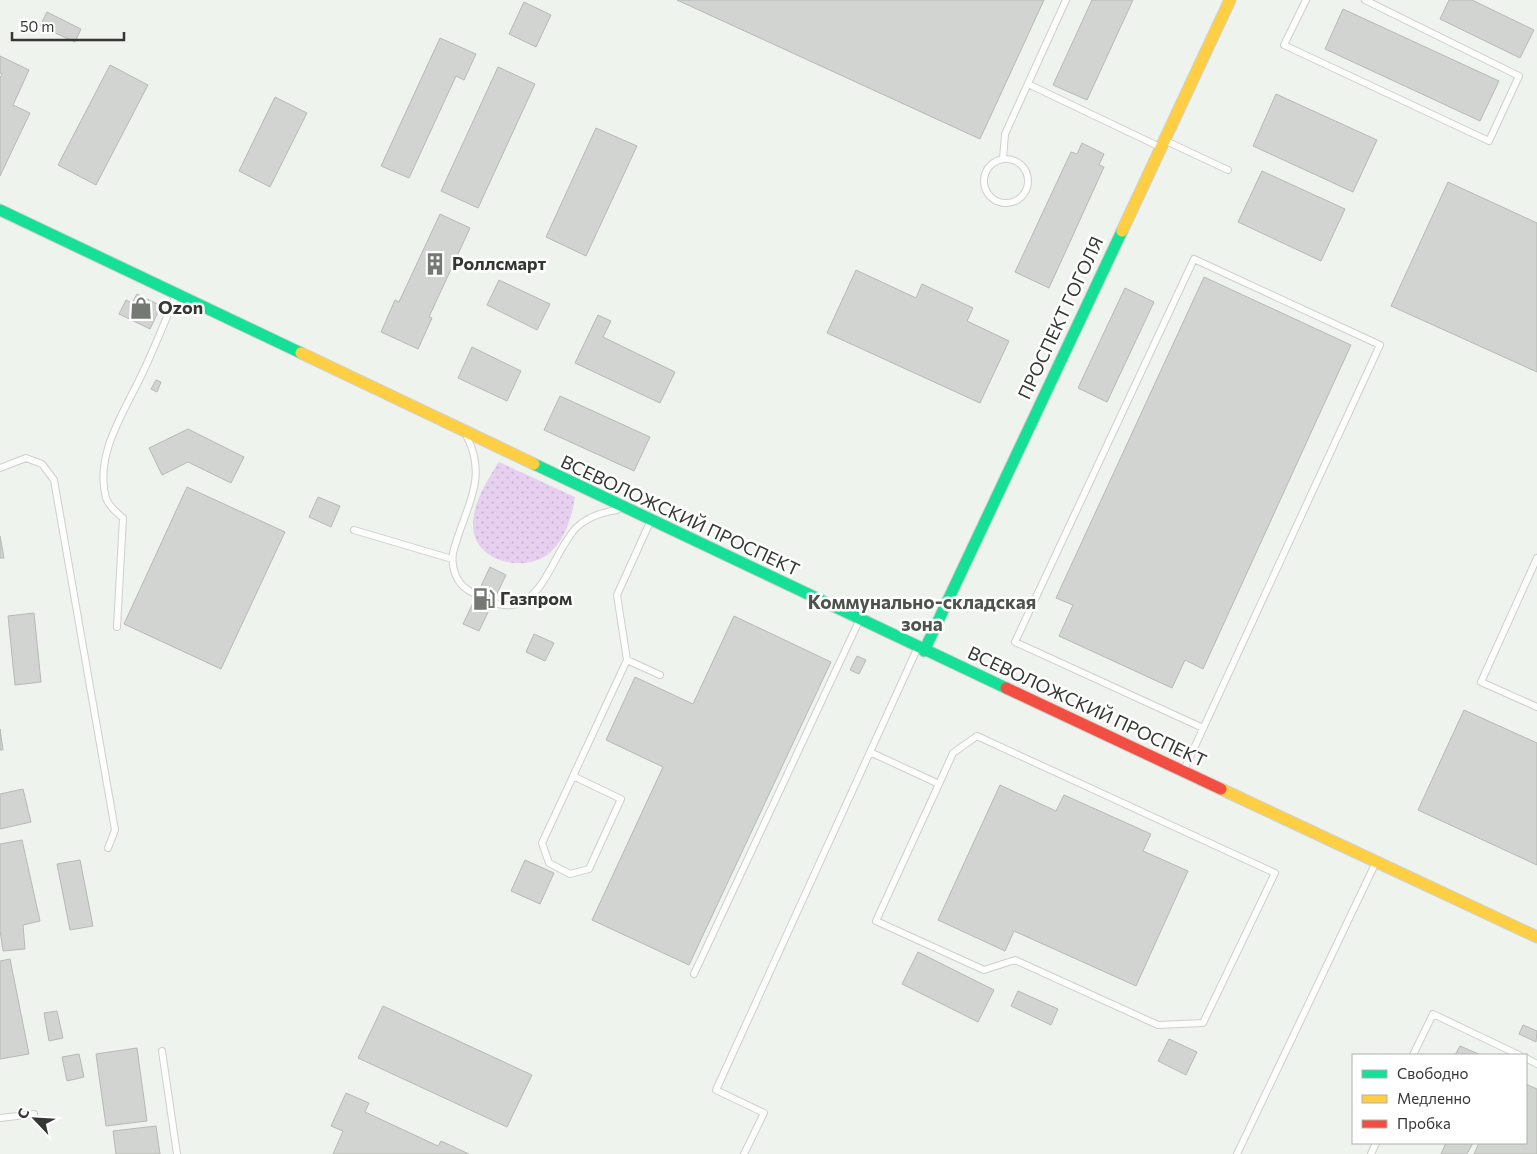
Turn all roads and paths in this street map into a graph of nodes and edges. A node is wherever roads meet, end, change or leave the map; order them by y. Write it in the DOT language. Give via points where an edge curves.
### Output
graph roads {
  1 [pos="1066,0"];
  2 [pos="1230,0"];
  3 [pos="1306,0"];
  4 [pos="1365,0"];
  5 [pos="1028,84"];
  6 [pos="1163,144"];
  7 [pos="1003,159"];
  8 [pos="1228,170"];
  9 [pos="0,210"];
  10 [pos="177,294"];
  11 [pos="465,433"];
  12 [pos="0,468"];
  13 [pos="625,509"];
  14 [pos="650,521"];
  15 [pos="354,530"];
  16 [pos="1537,558"];
  17 [pos="452,559"];
  18 [pos="860,620"];
  19 [pos="117,626"];
  20 [pos="921,649"];
  21 [pos="627,660"];
  22 [pos="660,675"];
  23 [pos="1537,708"];
  24 [pos="1203,728"];
  25 [pos="872,753"];
  26 [pos="1183,771"];
  27 [pos="573,776"];
  28 [pos="939,784"];
  29 [pos="108,848"];
  30 [pos="1377,861"];
  31 [pos="1537,937"];
  32 [pos="694,974"];
  33 [pos="162,1051"];
  34 [pos="1413,1054"];
  35 [pos="1517,1054"];
  36 [pos="34,1114"];
  37 [pos="0,1118"];
  38 [pos="177,1154"];
  39 [pos="744,1154"];
  40 [pos="1237,1154"];
  1 -- 5 [label="lane"];
  2 -- 6 [label="street, ПРОСПЕКТ ГОГОЛЯ"];
  3 -- 4 [label="lane" via="1284,45 1489,141 1519,76"];
  5 -- 6 [label="lane"];
  5 -- 7 [label="lane" via="1004,134"];
  6 -- 8 [label="lane"];
  6 -- 20 [label="street, ПРОСПЕКТ ГОГОЛЯ"];
  7 -- 7 [label="lane" via="1012,159 1020,164 1029,179 1024,196 1009,204 992,199 984,184 988,167"];
  9 -- 10 [label="street, ВСЕВОЛОЖСКИЙ ПРОСПЕКТ"];
  10 -- 11 [label="street, ВСЕВОЛОЖСКИЙ ПРОСПЕКТ"];
  10 -- 19 [label="lane" via="111,438 105,461 103,483 107,500 123,518"];
  11 -- 13 [label="street, ВСЕВОЛОЖСКИЙ ПРОСПЕКТ"];
  11 -- 17 [label="lane" via="475,452 476,484"];
  12 -- 29 [label="lane" via="26,458 42,464 54,480 115,830"];
  13 -- 14 [label="street, ВСЕВОЛОЖСКИЙ ПРОСПЕКТ"];
  13 -- 17 [label="lane" via="604,512 576,528 539,588 527,600 514,606 498,605 471,593 460,584"];
  14 -- 18 [label="street, ВСЕВОЛОЖСКИЙ ПРОСПЕКТ"];
  14 -- 21 [label="lane" via="617,595"];
  15 -- 17 [label="lane"];
  16 -- 23 [label="lane" via="1481,682"];
  18 -- 20 [label="street, ВСЕВОЛОЖСКИЙ ПРОСПЕКТ"];
  18 -- 32 [label="lane"];
  20 -- 25 [label="lane"];
  20 -- 26 [label="street, ВСЕВОЛОЖСКИЙ ПРОСПЕКТ"];
  21 -- 22 [label="lane"];
  21 -- 27 [label="lane"];
  24 -- 24 [label="lane" via="1380,345 1194,258 1015,642"];
  24 -- 26 [label="lane"];
  25 -- 28 [label="lane"];
  25 -- 39 [label="lane" via="716,1090 764,1113"];
  26 -- 30 [label="street, ВСЕВОЛОЖСКИЙ ПРОСПЕКТ"];
  27 -- 27 [label="lane" via="621,799 589,869 570,874 549,862 542,843"];
  28 -- 28 [label="lane" via="876,921 984,970 1015,960 1158,1025 1203,1023 1275,872 977,736 953,753"];
  30 -- 31 [label="street, ВСЕВОЛОЖСКИЙ ПРОСПЕКТ"];
  30 -- 40 [label="lane"];
  33 -- 38 [label="lane"];
  34 -- 35 [label="lane" via="1433,1014"];
  36 -- 37 [label="lane"];
}
